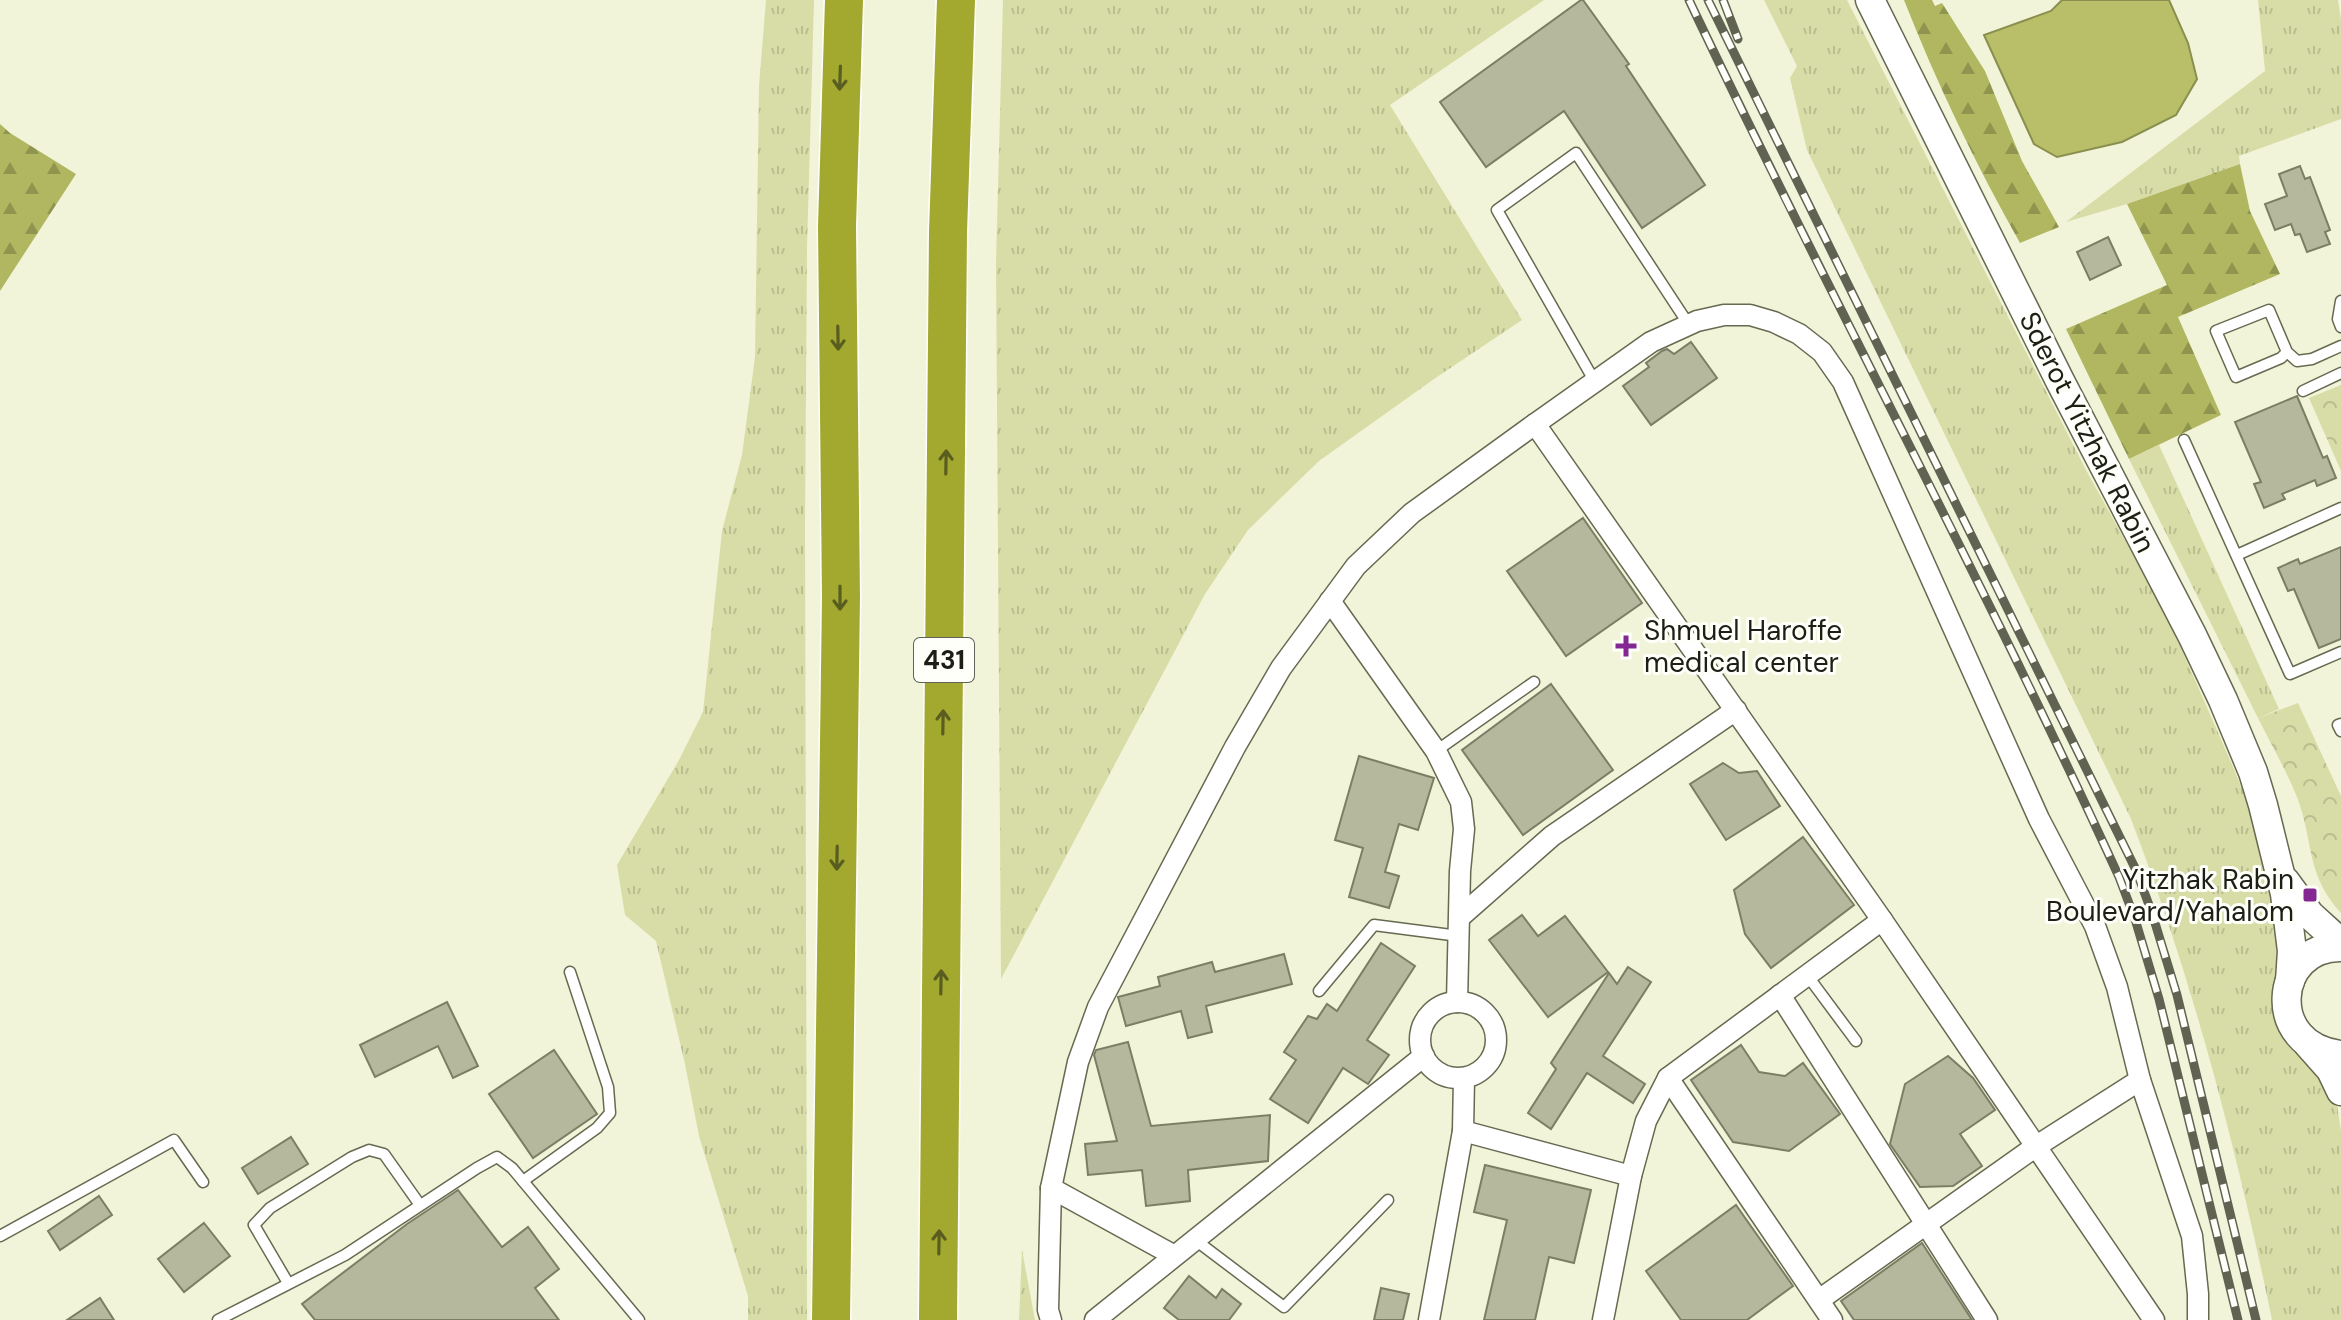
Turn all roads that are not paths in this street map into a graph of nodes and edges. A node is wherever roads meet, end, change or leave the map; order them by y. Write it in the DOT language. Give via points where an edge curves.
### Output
graph roads {
  1 [pos="844,0"];
  2 [pos="956,0"];
  3 [pos="1870,0"];
  4 [pos="2341,301"];
  5 [pos="1689,325"];
  6 [pos="2341,327"];
  7 [pos="2341,346"];
  8 [pos="2287,352"];
  9 [pos="2341,373"];
  10 [pos="1595,382"];
  11 [pos="2303,391"];
  12 [pos="1535,424"];
  13 [pos="2184,440"];
  14 [pos="2341,508"];
  15 [pos="2237,555"];
  16 [pos="1330,601"];
  17 [pos="2341,652"];
  18 [pos="1534,682"];
  19 [pos="1736,710"];
  20 [pos="2341,724"];
  21 [pos="2341,731"];
  22 [pos="1436,751"];
  23 [pos="2280,873"];
  24 [pos="1882,920"];
  25 [pos="1459,927"];
  26 [pos="2341,945"];
  27 [pos="570,972"];
  28 [pos="1807,975"];
  29 [pos="2290,981"];
  30 [pos="1319,991"];
  31 [pos="1780,995"];
  32 [pos="1457,1002"];
  33 [pos="1856,1041"];
  34 [pos="2308,1044"];
  35 [pos="2341,1055"];
  36 [pos="1424,1056"];
  37 [pos="1464,1078"];
  38 [pos="1668,1078"];
  39 [pos="2140,1080"];
  40 [pos="2341,1091"];
  41 [pos="1463,1131"];
  42 [pos="2035,1147"];
  43 [pos="1631,1176"];
  44 [pos="523,1181"];
  45 [pos="203,1182"];
  46 [pos="1051,1188"];
  47 [pos="1388,1200"];
  48 [pos="420,1205"];
  49 [pos="1927,1223"];
  50 [pos="0,1236"];
  51 [pos="1194,1239"];
  52 [pos="1173,1255"];
  53 [pos="288,1283"];
  54 [pos="1819,1300"];
  55 [pos="218,1320"];
  56 [pos="639,1320"];
  57 [pos="831,1320"];
  58 [pos="938,1320"];
  59 [pos="1051,1320"];
  60 [pos="1095,1320"];
  61 [pos="1429,1320"];
  62 [pos="1603,1320"];
  63 [pos="1832,1320"];
  64 [pos="1987,1320"];
  65 [pos="2154,1320"];
  66 [pos="2198,1320"];
  1 -- 57 [label="highway, one-way" via="837,226 841,597"];
  58 -- 2 [label="highway, 431, one-way" via="948,232"];
  3 -- 23 [label="main road, Sderot Yitzhak Rabin" via="2207,665 2253,772"];
  4 -- 6 [label="lane"];
  5 -- 10 [label="street" via="1651,342"];
  5 -- 10 [label="lane" via="1576,153 1497,210"];
  5 -- 39 [label="street" via="1724,315 1774,322 1822,352 1843,382 2033,805 2095,926 2117,987"];
  7 -- 8 [label="lane" via="2304,361"];
  8 -- 8 [label="lane" via="2269,310 2216,331 2236,377"];
  9 -- 11 [label="lane"];
  10 -- 12 [label="street"];
  12 -- 16 [label="street" via="1412,513 1356,566"];
  12 -- 19 [label="street"];
  13 -- 15 [label="lane"];
  14 -- 15 [label="lane"];
  15 -- 17 [label="lane" via="2290,674"];
  16 -- 22 [label="street"];
  16 -- 46 [label="street" via="1281,668 1235,747 1098,1007 1078,1062"];
  18 -- 22 [label="lane"];
  19 -- 24 [label="street"];
  19 -- 25 [label="street" via="1552,836"];
  20 -- 21 [label="lane"];
  22 -- 25 [label="street" via="1461,802"];
  23 -- 26 [label="main road, Sderot Yitzhak Rabin" via="2310,915"];
  23 -- 29 [label="main road, Sderot Yitzhak Rabin" via="2292,951"];
  24 -- 28 [label="street"];
  24 -- 42 [label="street"];
  25 -- 30 [label="lane" via="1374,925"];
  25 -- 32 [label="street"];
  26 -- 29 [label="main road" via="2303,961"];
  27 -- 44 [label="lane" via="608,1087 610,1113"];
  28 -- 31 [label="street"];
  28 -- 33 [label="lane"];
  29 -- 34 [label="main road, Sderot Yitzhak Rabin" via="2286,1005 2297,1033"];
  31 -- 38 [label="street"];
  31 -- 49 [label="street"];
  32 -- 36 [label="street" via="1444,1004 1425,1021 1420,1033"];
  32 -- 37 [label="street" via="1480,1010 1494,1031 1492,1056"];
  34 -- 35 [label="main road"];
  34 -- 40 [label="main road"];
  36 -- 37 [label="street" via="1440,1074"];
  36 -- 51 [label="street"];
  37 -- 41 [label="street"];
  38 -- 43 [label="street" via="1646,1121"];
  38 -- 54 [label="street"];
  39 -- 42 [label="street"];
  39 -- 66 [label="street" via="2192,1236"];
  41 -- 43 [label="street"];
  41 -- 61 [label="street"];
  42 -- 49 [label="street"];
  42 -- 65 [label="street"];
  43 -- 62 [label="street"];
  44 -- 48 [label="lane" via="497,1157"];
  44 -- 56 [label="lane"];
  45 -- 50 [label="lane" via="174,1140"];
  46 -- 52 [label="street"];
  46 -- 59 [label="street"];
  47 -- 51 [label="lane" via="1284,1307"];
  48 -- 53 [label="lane" via="345,1255"];
  48 -- 53 [label="lane" via="384,1154 369,1150 352,1157 270,1208 254,1225"];
  49 -- 54 [label="street"];
  49 -- 64 [label="street"];
  51 -- 52 [label="street"];
  52 -- 60 [label="street"];
  53 -- 55 [label="lane"];
  54 -- 63 [label="street"];
}
